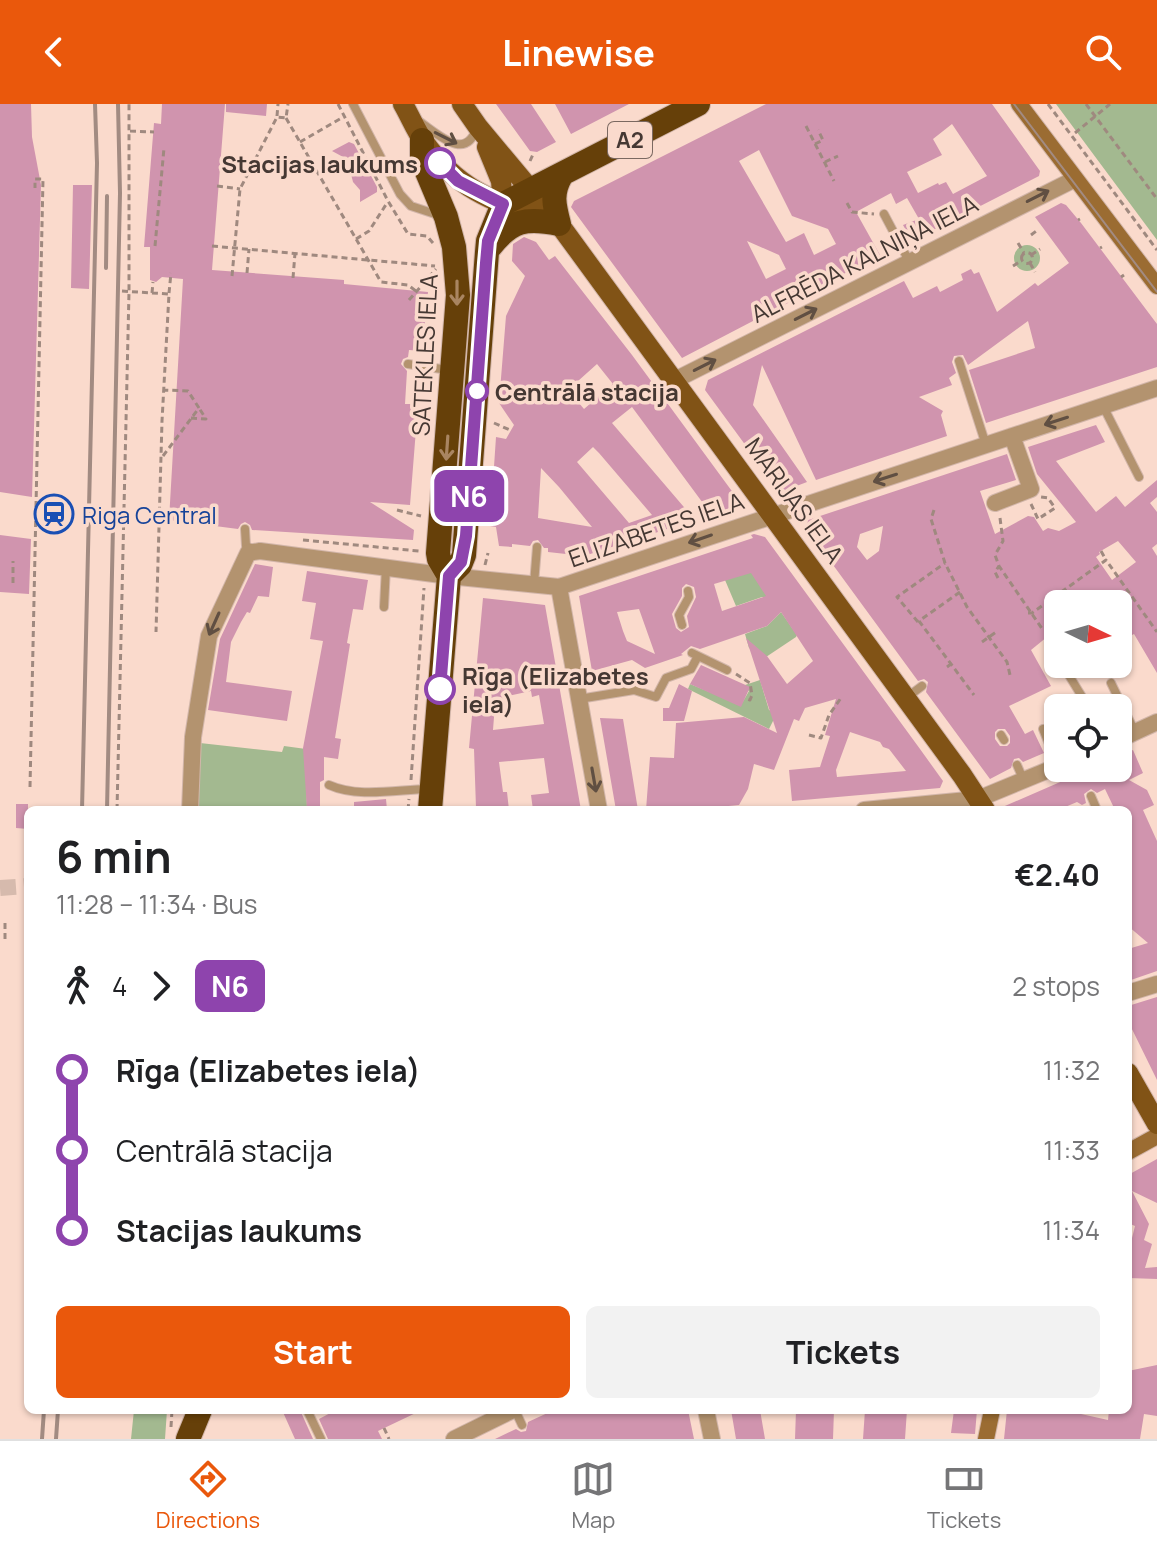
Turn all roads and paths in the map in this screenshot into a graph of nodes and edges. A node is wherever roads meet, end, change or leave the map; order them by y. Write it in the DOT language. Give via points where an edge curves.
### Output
graph roads {
  1 [pos="129,104"];
  2 [pos="278,104"];
  3 [pos="288,104"];
  4 [pos="462,104"];
  5 [pos="698,104"];
  6 [pos="1019,104"];
  7 [pos="1048,104"];
  8 [pos="1086,104"];
  9 [pos="1110,104"];
  10 [pos="355,107"];
  11 [pos="406,109"];
  12 [pos="1096,116"];
  13 [pos="277,117"];
  14 [pos="286,118"];
  15 [pos="806,126"];
  16 [pos="478,127"];
  17 [pos="818,130"];
  18 [pos="130,131"];
  19 [pos="154,132"];
  20 [pos="1075,133"];
  21 [pos="422,140"];
  22 [pos="300,142"];
  23 [pos="815,144"];
  24 [pos="164,148"];
  25 [pos="534,152"];
  26 [pos="838,156"];
  27 [pos="530,161"];
  28 [pos="825,162"];
  29 [pos="561,176"];
  30 [pos="1075,179"];
  31 [pos="834,181"];
  32 [pos="217,186"];
  33 [pos="35,188"];
  34 [pos="240,189"];
  35 [pos="533,190"];
  36 [pos="396,197"];
  37 [pos="1157,199"];
  38 [pos="847,203"];
  39 [pos="503,204"];
  40 [pos="884,214"];
  41 [pos="446,217"];
  42 [pos="559,224"];
  43 [pos="1039,229"];
  44 [pos="1031,235"];
  45 [pos="356,239"];
  46 [pos="1018,243"];
  47 [pos="155,246"];
  48 [pos="212,246"];
  49 [pos="235,248"];
  50 [pos="249,249"];
  51 [pos="1040,249"];
  52 [pos="1157,250"];
  53 [pos="487,252"];
  54 [pos="295,253"];
  55 [pos="1024,253"];
  56 [pos="1031,255"];
  57 [pos="367,259"];
  58 [pos="909,261"];
  59 [pos="1021,261"];
  60 [pos="1030,263"];
  61 [pos="1013,266"];
  62 [pos="1035,272"];
  63 [pos="171,273"];
  64 [pos="247,273"];
  65 [pos="232,276"];
  66 [pos="293,278"];
  67 [pos="153,282"];
  68 [pos="1157,286"];
  69 [pos="122,291"];
  70 [pos="416,291"];
  71 [pos="129,292"];
  72 [pos="152,293"];
  73 [pos="169,294"];
  74 [pos="409,300"];
  75 [pos="959,361"];
  76 [pos="408,364"];
  77 [pos="453,370"];
  78 [pos="675,380"];
  79 [pos="1157,388"];
  80 [pos="164,390"];
  81 [pos="1103,406"];
  82 [pos="199,408"];
  83 [pos="191,418"];
  84 [pos="491,421"];
  85 [pos="510,430"];
  86 [pos="1012,436"];
  87 [pos="986,445"];
  88 [pos="161,459"];
  89 [pos="1139,477"];
  90 [pos="995,503"];
  91 [pos="1062,504"];
  92 [pos="1055,508"];
  93 [pos="397,510"];
  94 [pos="934,510"];
  95 [pos="774,515"];
  96 [pos="421,516"];
  97 [pos="1001,522"];
  98 [pos="245,529"];
  99 [pos="292,539"];
  100 [pos="537,547"];
  101 [pos="419,551"];
  102 [pos="1101,551"];
  103 [pos="254,552"];
  104 [pos="574,555"];
  105 [pos="1106,560"];
  106 [pos="13,561"];
  107 [pos="574,563"];
  108 [pos="945,563"];
  109 [pos="386,566"];
  110 [pos="999,566"];
  111 [pos="449,576"];
  112 [pos="998,578"];
  113 [pos="13,583"];
  114 [pos="422,585"];
  115 [pos="534,585"];
  116 [pos="559,587"];
  117 [pos="688,591"];
  118 [pos="960,592"];
  119 [pos="384,607"];
  120 [pos="1030,613"];
  121 [pos="919,621"];
  122 [pos="682,625"];
  123 [pos="1043,630"];
  124 [pos="156,632"];
  125 [pos="996,632"];
  126 [pos="1157,632"];
  127 [pos="989,637"];
  128 [pos="982,642"];
  129 [pos="727,670"];
  130 [pos="1010,675"];
  131 [pos="1111,683"];
  132 [pos="974,695"];
  133 [pos="745,698"];
  134 [pos="841,698"];
  135 [pos="579,699"];
  136 [pos="1157,722"];
  137 [pos="1135,732"];
  138 [pos="1132,733"];
  139 [pos="809,735"];
  140 [pos="1044,769"];
  141 [pos="329,785"];
  142 [pos="30,787"];
  143 [pos="424,796"];
  144 [pos="1091,796"];
  145 [pos="981,804"];
  146 [pos="117,806"];
  147 [pos="190,806"];
  148 [pos="598,806"];
  149 [pos="938,806"];
  150 [pos="1095,806"];
  151 [pos="5,922"];
  152 [pos="5,939"];
  153 [pos="1157,984"];
  154 [pos="1132,992"];
  155 [pos="1132,1080"];
  156 [pos="1157,1124"];
  157 [pos="1157,1136"];
  158 [pos="1132,1150"];
  159 [pos="309,1414"];
  160 [pos="506,1414"];
  161 [pos="516,1414"];
  162 [pos="707,1414"];
  163 [pos="991,1414"];
  164 [pos="522,1425"];
  165 [pos="384,1428"];
  166 [pos="321,1439"];
  167 [pos="389,1439"];
  168 [pos="454,1439"];
  169 [pos="712,1439"];
  170 [pos="986,1439"];
  1 -- 18 [label="path"];
  2 -- 13 [label="path"];
  3 -- 14 [label="path"];
  4 -- 16 [label="main road, MARIJAS IELA"];
  5 -- 29 [label="highway, A2"];
  6 -- 30 [label="street"];
  7 -- 52 [label="path"];
  8 -- 12 [label="path"];
  9 -- 12 [label="path"];
  10 -- 22 [label="path"];
  10 -- 41 [label="lane" via="400,194 411,206"];
  11 -- 16 [label="lane, one-way" via="460,145 474,139"];
  11 -- 21 [label="main road"];
  12 -- 20 [label="path"];
  12 -- 37 [label="path"];
  13 -- 14 [label="path"];
  13 -- 34 [label="path"];
  14 -- 22 [label="path"];
  15 -- 23 [label="path"];
  16 -- 35 [label="main road, MARIJAS IELA"];
  16 -- 39 [label="main road, MARIJAS IELA" via="501,181"];
  17 -- 23 [label="path" via="823,140"];
  18 -- 19 [label="path"];
  18 -- 71 [label="path"];
  21 -- 39 [label="main road" via="458,181"];
  21 -- 41 [label="highway, SATEKLES IELA" via="422,160"];
  22 -- 45 [label="path"];
  23 -- 28 [label="path"];
  24 -- 47 [label="path"];
  25 -- 27 [label="path"];
  26 -- 28 [label="path"];
  28 -- 31 [label="path"];
  29 -- 35 [label="highway, A2"];
  29 -- 42 [label="highway" via="553,201"];
  58 -- 30 [label="street, ALFRĒDA KALNIŅA IELA, one-way"];
  30 -- 68 [label="street"];
  32 -- 34 [label="path"];
  33 -- 142 [label="path" via="35,179 43,179"];
  34 -- 49 [label="path"];
  35 -- 39 [label="highway, A2"];
  35 -- 42 [label="main road, MARIJAS IELA"];
  36 -- 45 [label="path"];
  38 -- 40 [label="path" via="852,212"];
  39 -- 42 [label="main road"];
  39 -- 53 [label="highway, SATEKLES IELA"];
  40 -- 58 [label="lane"];
  41 -- 77 [label="highway, SATEKLES IELA, one-way" via="457,264"];
  42 -- 53 [label="highway" via="530,220 509,226"];
  42 -- 78 [label="main road, MARIJAS IELA"];
  43 -- 44 [label="path"];
  45 -- 57 [label="path"];
  46 -- 55 [label="path"];
  48 -- 49 [label="path"];
  49 -- 50 [label="path"];
  49 -- 65 [label="path"];
  50 -- 54 [label="path"];
  50 -- 64 [label="path"];
  51 -- 56 [label="path"];
  53 -- 111 [label="highway, SATEKLES IELA" via="466,536 461,562"];
  54 -- 57 [label="path"];
  54 -- 66 [label="path"];
  55 -- 56 [label="path"];
  55 -- 59 [label="path"];
  56 -- 60 [label="path"];
  57 -- 70 [label="path" via="381,282"];
  57 -- 70 [label="path" via="438,266"];
  78 -- 58 [label="street, ALFRĒDA KALNIŅA IELA, one-way"];
  59 -- 60 [label="path"];
  59 -- 61 [label="path"];
  60 -- 62 [label="path"];
  63 -- 73 [label="path"];
  67 -- 72 [label="path"];
  69 -- 71 [label="path"];
  70 -- 74 [label="path"];
  71 -- 72 [label="path"];
  71 -- 146 [label="path"];
  72 -- 73 [label="path"];
  73 -- 80 [label="path"];
  75 -- 87 [label="lane"];
  76 -- 77 [label="lane"];
  77 -- 111 [label="highway, SATEKLES IELA, one-way" via="438,553"];
  78 -- 95 [label="main road, MARIJAS IELA"];
  79 -- 81 [label="street, ELIZABETES IELA"];
  80 -- 82 [label="path" via="188,391"];
  80 -- 88 [label="path"];
  81 -- 86 [label="street, ELIZABETES IELA, one-way"];
  81 -- 89 [label="lane"];
  82 -- 83 [label="path"];
  82 -- 83 [label="path" via="206,419"];
  83 -- 88 [label="path"];
  84 -- 85 [label="path"];
  86 -- 87 [label="street, ELIZABETES IELA"];
  86 -- 90 [label="street" via="1031,489"];
  87 -- 95 [label="street, ELIZABETES IELA, one-way"];
  88 -- 124 [label="path"];
  91 -- 92 [label="path"];
  92 -- 92 [label="path" via="1048,498 1034,497 1030,506 1038,519"];
  93 -- 96 [label="path"];
  94 -- 108 [label="path" via="931,519"];
  95 -- 116 [label="street, ELIZABETES IELA, one-way" via="670,556"];
  95 -- 145 [label="main road, MARIJAS IELA" via="914,692"];
  97 -- 110 [label="path" via="1003,541 995,555"];
  98 -- 103 [label="lane" via="246,546"];
  99 -- 101 [label="path"];
  100 -- 115 [label="lane"];
  102 -- 105 [label="path"];
  103 -- 109 [label="street, ELIZABETES IELA"];
  103 -- 147 [label="street, one-way" via="209,636 193,737"];
  104 -- 107 [label="path"];
  105 -- 120 [label="path"];
  105 -- 126 [label="path"];
  106 -- 113 [label="path"];
  108 -- 118 [label="path"];
  108 -- 121 [label="path" via="897,597"];
  109 -- 111 [label="street, ELIZABETES IELA"];
  109 -- 119 [label="lane"];
  110 -- 112 [label="path"];
  110 -- 120 [label="path"];
  111 -- 115 [label="street, ELIZABETES IELA"];
  111 -- 143 [label="highway, SATEKLES IELA"];
  114 -- 143 [label="path"];
  115 -- 116 [label="street, ELIZABETES IELA"];
  116 -- 135 [label="street"];
  117 -- 122 [label="lane" via="679,615"];
  118 -- 121 [label="path"];
  118 -- 127 [label="path"];
  120 -- 123 [label="path"];
  121 -- 132 [label="path"];
  125 -- 127 [label="path"];
  127 -- 128 [label="path"];
  127 -- 130 [label="path"];
  129 -- 133 [label="path" via="750,683 752,695"];
  129 -- 135 [label="lane" via="695,654 691,669 666,678 656,697 634,690"];
  131 -- 137 [label="lane"];
  134 -- 139 [label="path" via="821,738"];
  135 -- 148 [label="street, one-way"];
  136 -- 137 [label="street"];
  137 -- 138 [label="street"];
  140 -- 145 [label="street" via="1020,773"];
  141 -- 143 [label="lane"];
  144 -- 150 [label="lane"];
  145 -- 149 [label="street"];
  151 -- 152 [label="path"];
  153 -- 154 [label="street"];
  155 -- 156 [label="main road"];
  157 -- 158 [label="street"];
  159 -- 166 [label="lane"];
  160 -- 168 [label="street"];
  161 -- 164 [label="lane"];
  162 -- 169 [label="street"];
  163 -- 170 [label="street"];
  165 -- 167 [label="path"];
}
